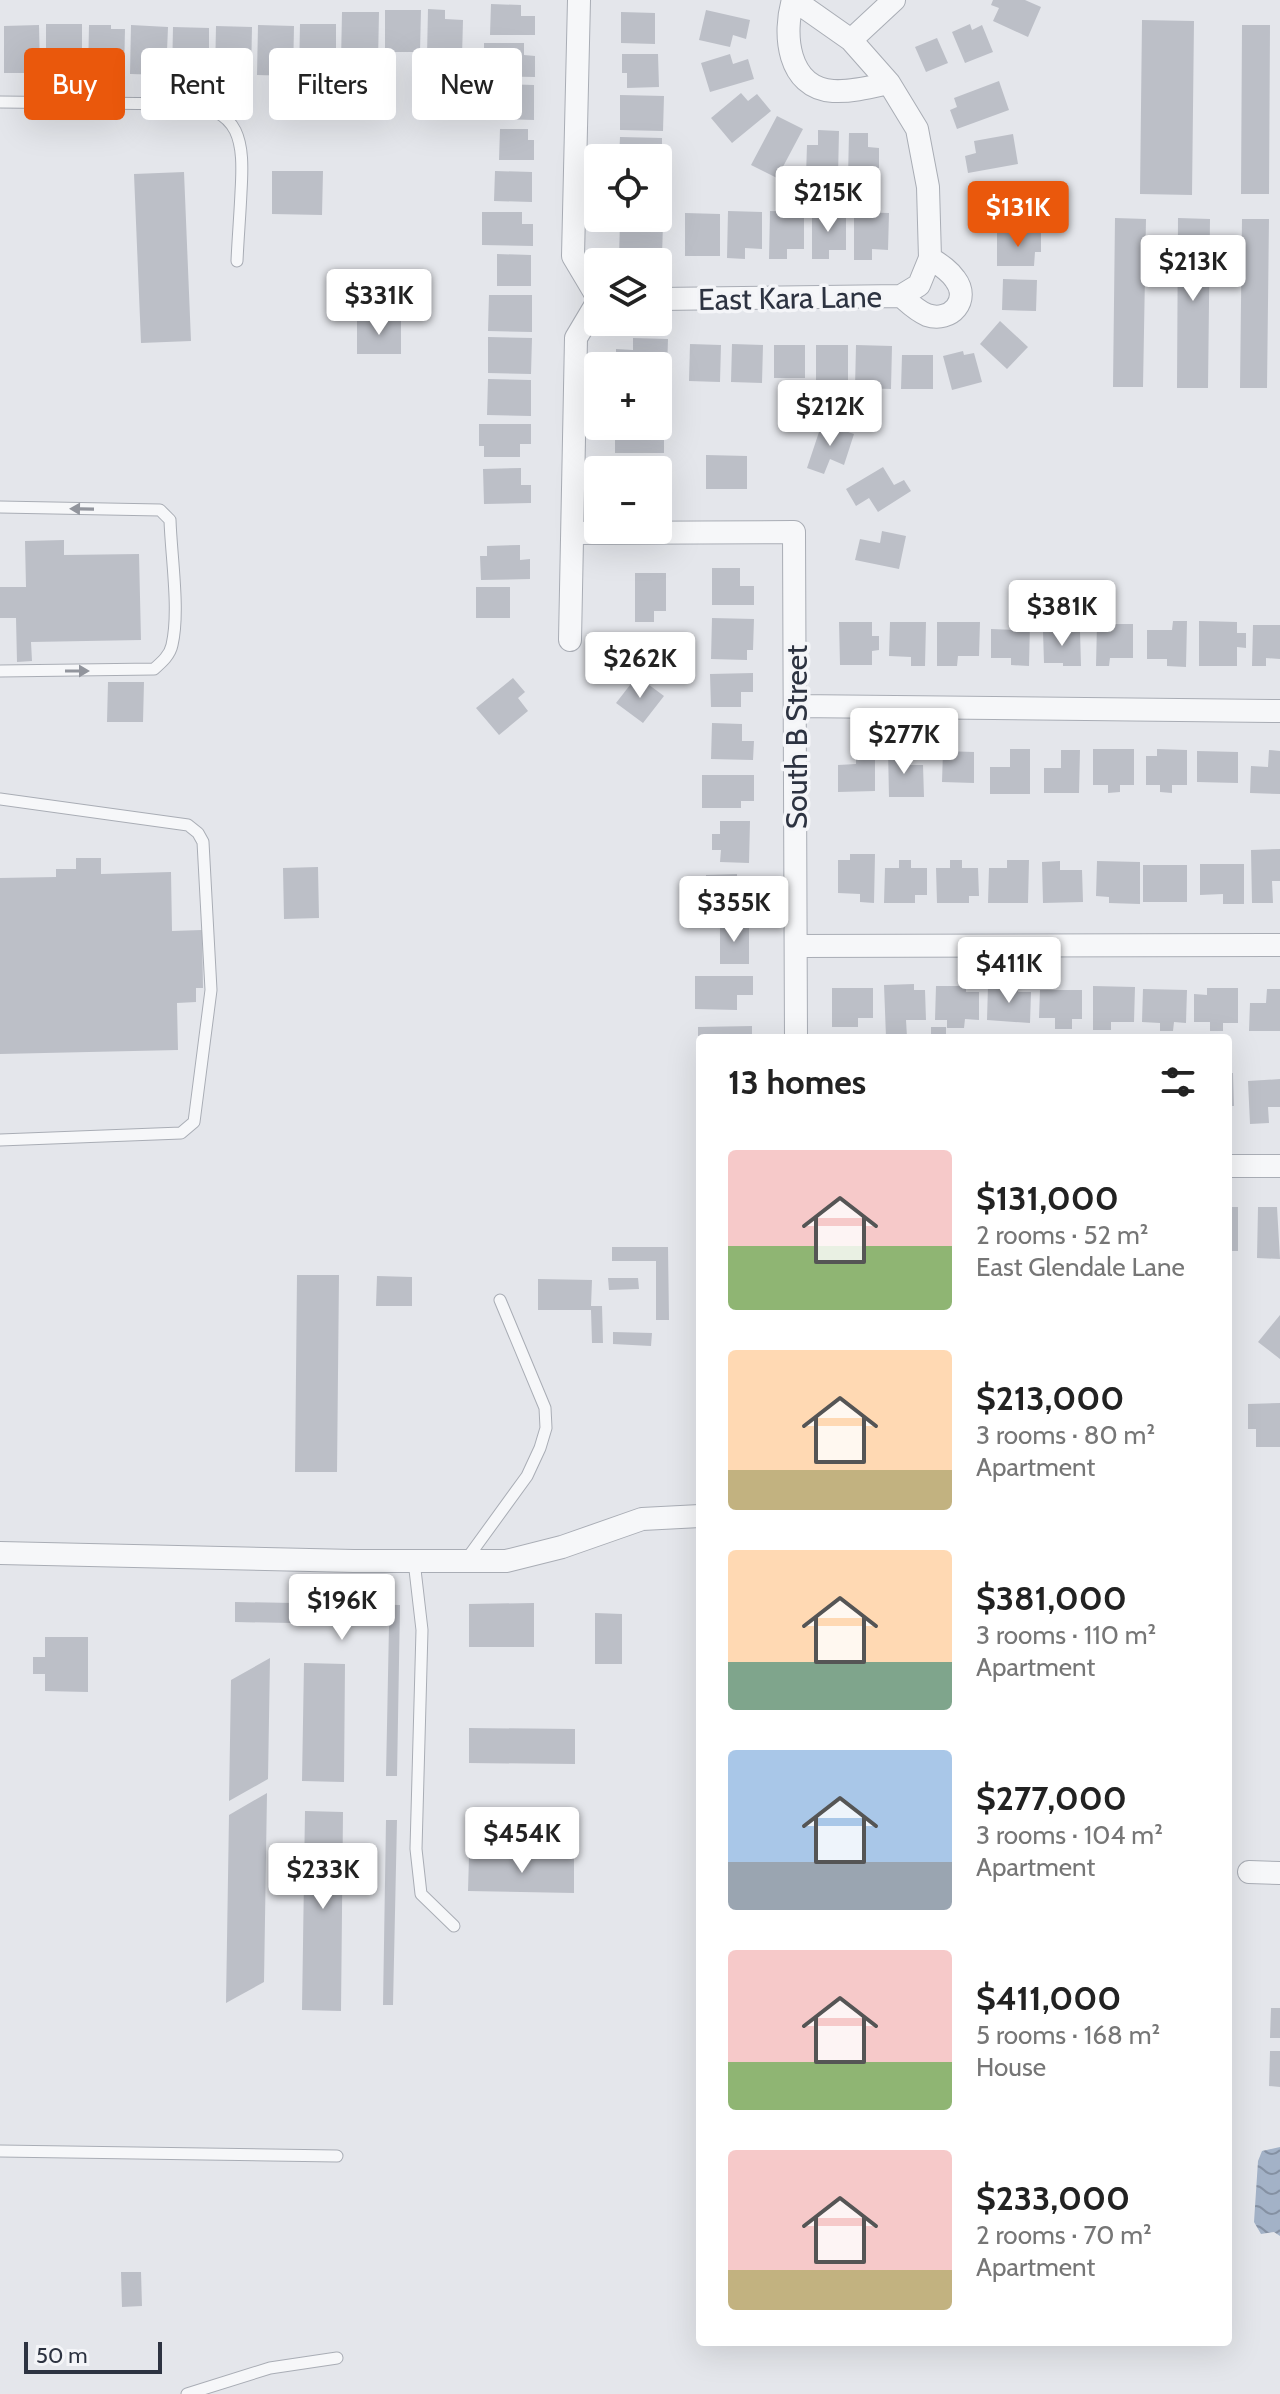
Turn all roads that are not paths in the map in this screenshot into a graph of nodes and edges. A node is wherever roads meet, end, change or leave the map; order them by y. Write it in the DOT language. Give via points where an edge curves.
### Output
graph roads {
  1 [pos="579,0"];
  2 [pos="794,0"];
  3 [pos="894,0"];
  4 [pos="851,40"];
  5 [pos="889,83"];
  6 [pos="0,102"];
  7 [pos="930,258"];
  8 [pos="237,261"];
  9 [pos="584,275"];
  10 [pos="910,291"];
  11 [pos="672,299"];
  12 [pos="584,324"];
  13 [pos="0,507"];
  14 [pos="574,533"];
  15 [pos="570,640"];
  16 [pos="0,671"];
  17 [pos="796,706"];
  18 [pos="1280,711"];
  19 [pos="0,799"];
  20 [pos="1280,945"];
  21 [pos="796,946"];
  22 [pos="796,1034"];
  23 [pos="0,1140"];
  24 [pos="1232,1166"];
  25 [pos="1280,1166"];
  26 [pos="500,1300"];
  27 [pos="696,1516"];
  28 [pos="0,1553"];
  29 [pos="414,1561"];
  30 [pos="465,1561"];
  31 [pos="1249,1872"];
  32 [pos="1280,1873"];
  33 [pos="454,1926"];
  34 [pos="0,2151"];
  35 [pos="337,2156"];
  36 [pos="337,2358"];
  37 [pos="187,2394"];
  1 -- 9 [label="street" via="573,256"];
  2 -- 4 [label="street"];
  2 -- 5 [label="street" via="787,40 800,73 830,91"];
  3 -- 4 [label="street"];
  4 -- 5 [label="street"];
  5 -- 7 [label="street" via="917,129 928,187"];
  6 -- 8 [label="lane" via="183,104 221,113 241,141"];
  7 -- 10 [label="street"];
  7 -- 10 [label="street" via="958,282 960,305 941,317 928,315"];
  10 -- 11 [label="street, East Kara Lane"];
  12 -- 14 [label="street" via="576,338"];
  16 -- 13 [label="lane, one-way" via="154,669 172,646 175,617 170,520 160,510"];
  14 -- 15 [label="street"];
  14 -- 17 [label="street, South B Street" via="794,532"];
  17 -- 18 [label="street"];
  17 -- 21 [label="street, South B Street"];
  19 -- 23 [label="lane" via="188,825 198,833 203,842 211,990 190,1128 181,1133"];
  20 -- 21 [label="street"];
  21 -- 22 [label="street, South B Street"];
  24 -- 25 [label="street"];
  26 -- 30 [label="lane" via="545,1408 546,1428 527,1476"];
  27 -- 30 [label="street" via="642,1519 506,1561"];
  28 -- 29 [label="street"];
  29 -- 30 [label="street"];
  29 -- 33 [label="lane" via="422,1630 416,1849 421,1894"];
  31 -- 32 [label="street"];
  34 -- 35 [label="lane"];
  36 -- 37 [label="lane" via="270,2368"];
}
